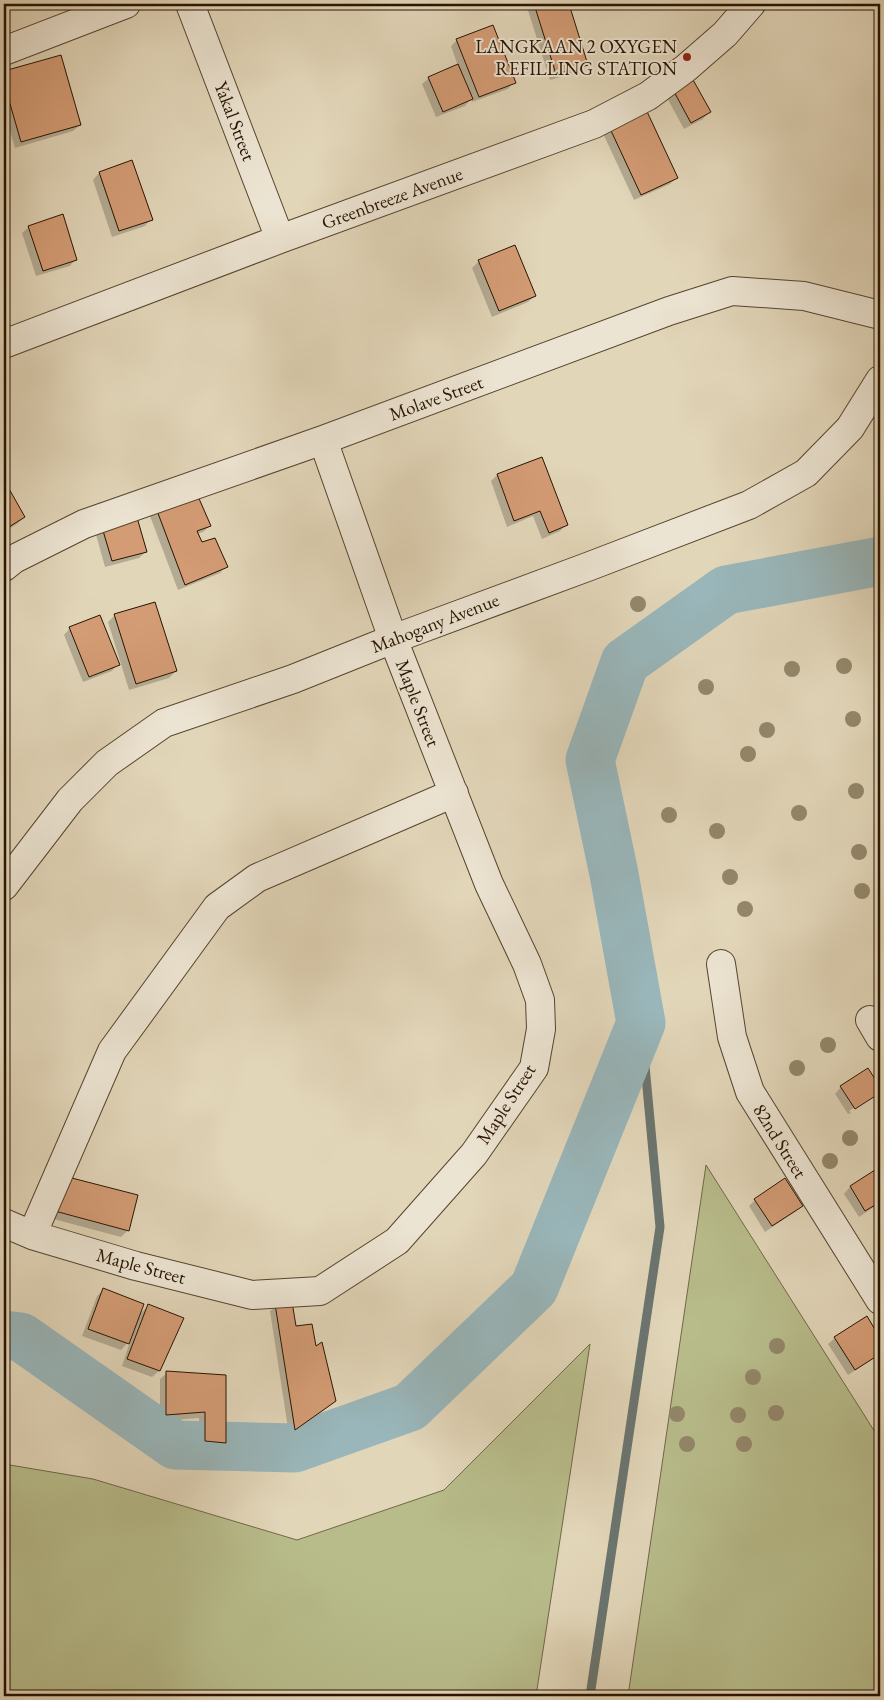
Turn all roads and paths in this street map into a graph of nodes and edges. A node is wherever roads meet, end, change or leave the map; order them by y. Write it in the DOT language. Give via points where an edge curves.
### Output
graph roads {
  1 [pos="126,4"];
  2 [pos="190,4"];
  3 [pos="751,4"];
  4 [pos="4,51"];
  5 [pos="280,239"];
  6 [pos="880,315"];
  7 [pos="4,344"];
  8 [pos="880,380"];
  9 [pos="323,440"];
  10 [pos="4,567"];
  11 [pos="393,639"];
  12 [pos="454,793"];
  13 [pos="4,886"];
  14 [pos="721,964"];
  15 [pos="4,1223"];
  16 [pos="32,1235"];
  17 [pos="880,1300"];
  1 -- 4 [label="street"];
  2 -- 5 [label="street, Yakal Street"];
  3 -- 5 [label="street, Greenbreeze Avenue" via="725,34 686,68 648,96 594,124"];
  5 -- 7 [label="street, Greenbreeze Avenue"];
  6 -- 9 [label="street, Molave Street" via="804,296 732,291 669,311"];
  8 -- 11 [label="street, Mahogany Avenue" via="850,428 806,473 749,505"];
  9 -- 10 [label="street, Molave Street" via="84,524"];
  9 -- 11 [label="street, Maple Street"];
  11 -- 12 [label="street, Maple Street"];
  11 -- 13 [label="street, Mahogany Avenue" via="293,679 164,723 107,763 70,800"];
  12 -- 16 [label="street" via="257,878 217,906 112,1051"];
  12 -- 16 [label="street, Maple Street" via="489,884 527,964 540,1000 541,1029 534,1068 474,1154 397,1241 320,1291 252,1295 136,1266"];
  14 -- 17 [label="street, 82nd Street" via="732,1037 750,1092"];
  15 -- 16 [label="street, Maple Street"];
}
